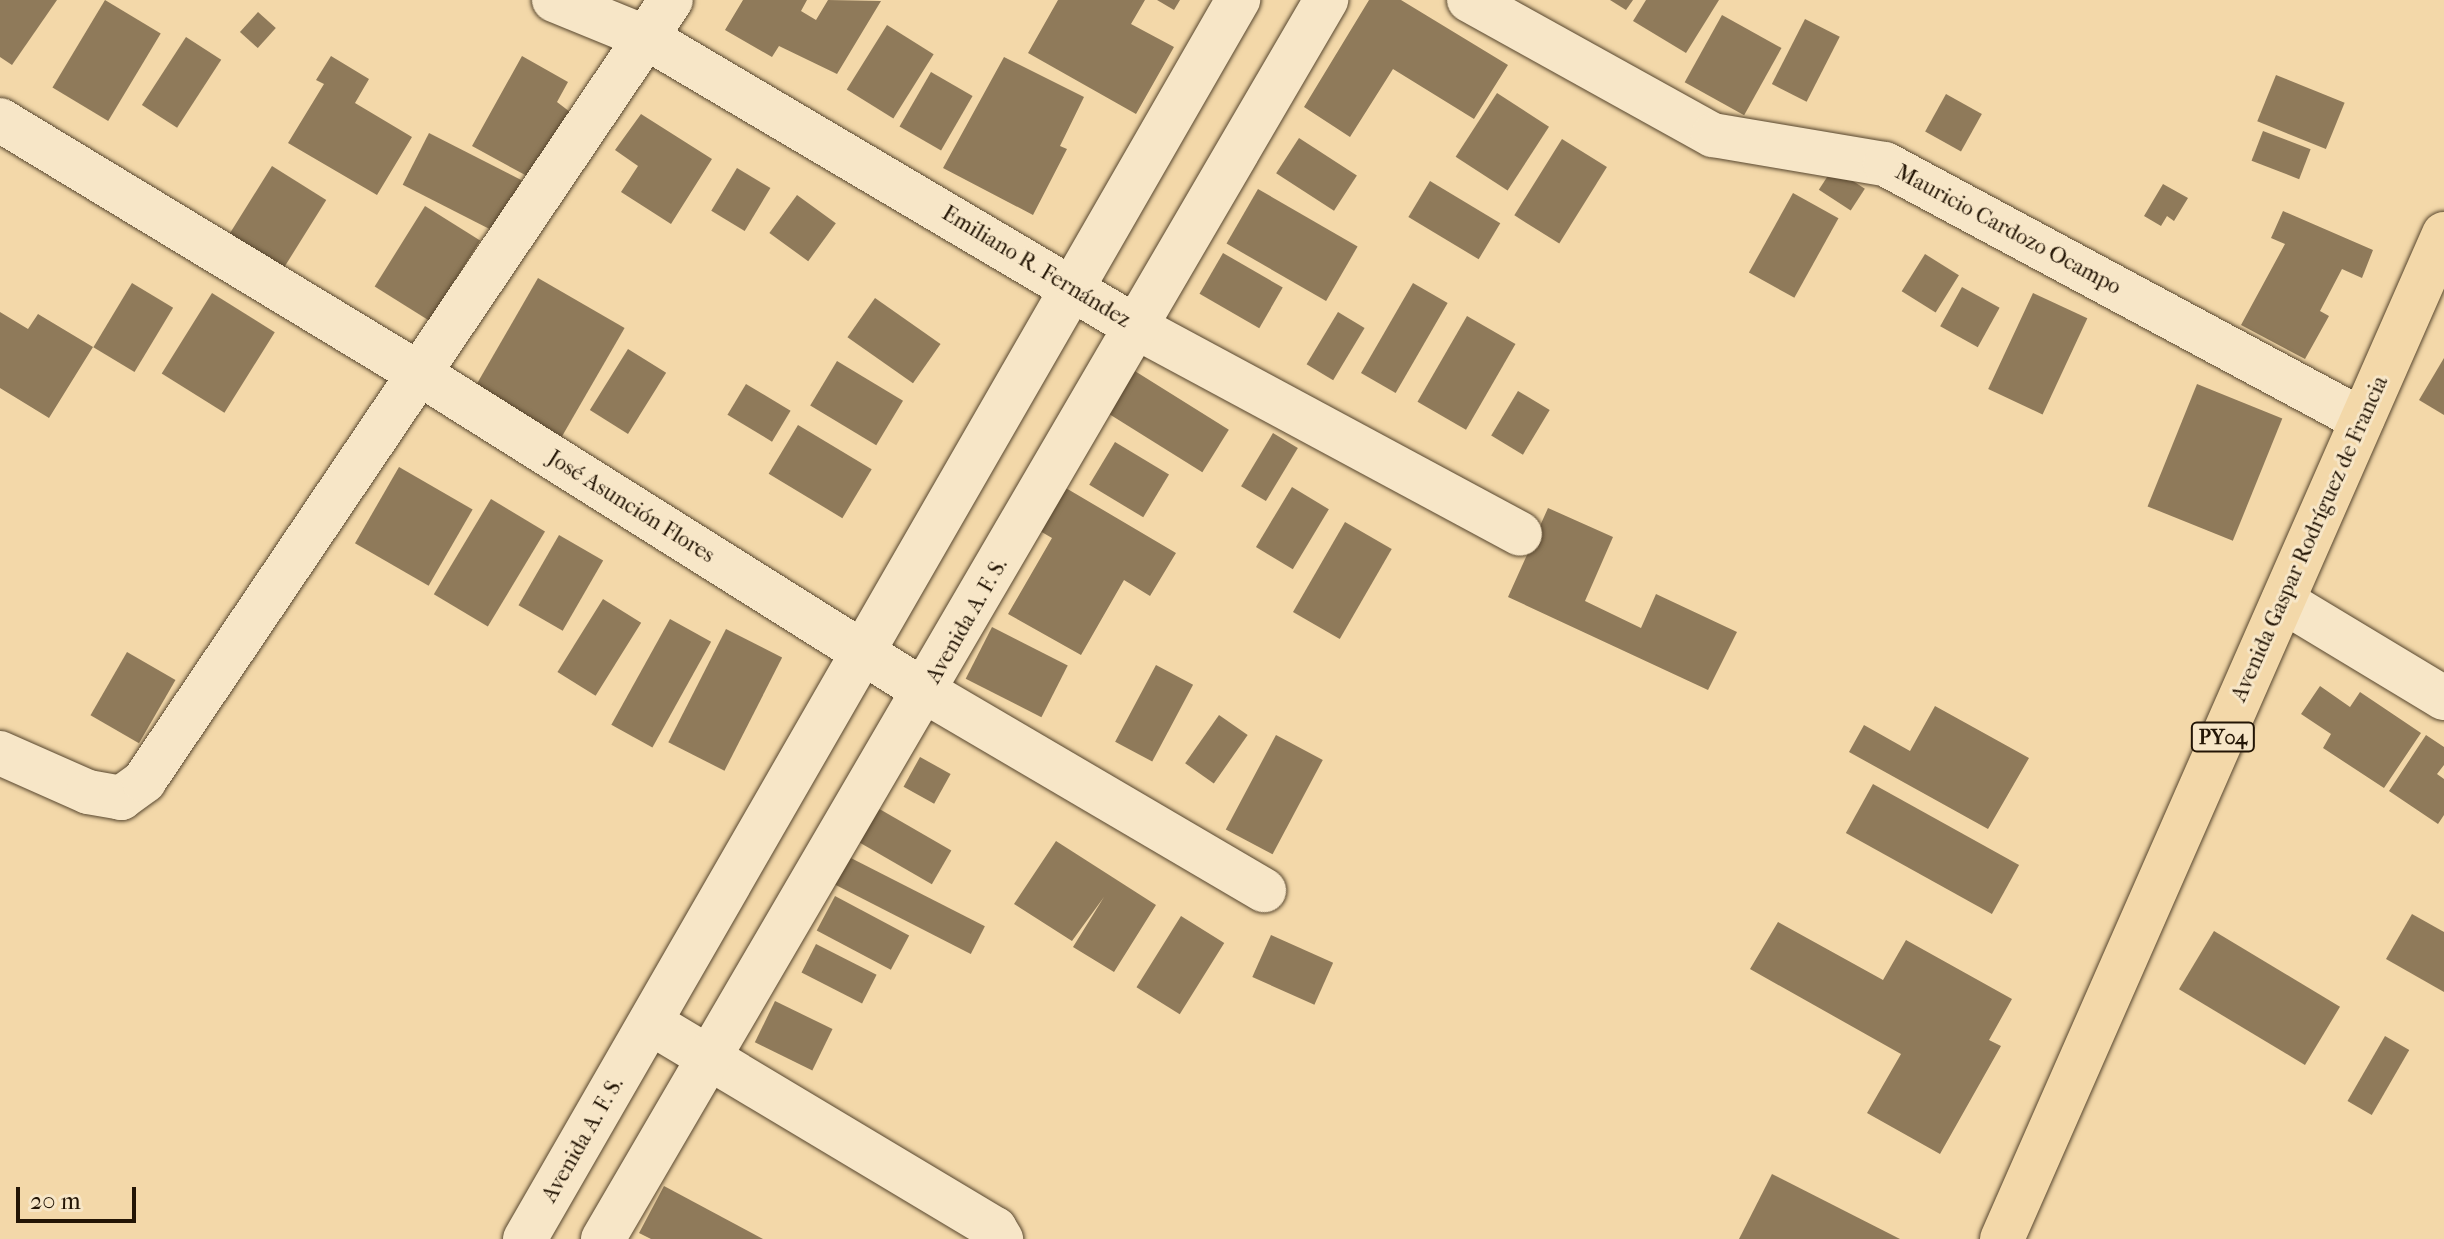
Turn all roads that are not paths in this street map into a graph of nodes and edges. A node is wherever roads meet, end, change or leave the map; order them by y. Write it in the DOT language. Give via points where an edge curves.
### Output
graph roads {
  1 [pos="554,0"];
  2 [pos="671,0"];
  3 [pos="1238,0"];
  4 [pos="1326,0"];
  5 [pos="1469,0"];
  6 [pos="647,38"];
  7 [pos="0,120"];
  8 [pos="2444,234"];
  9 [pos="1073,288"];
  10 [pos="1136,327"];
  11 [pos="420,374"];
  12 [pos="2362,420"];
  13 [pos="1520,534"];
  14 [pos="2283,601"];
  15 [pos="866,654"];
  16 [pos="926,692"];
  17 [pos="2444,698"];
  18 [pos="0,753"];
  19 [pos="1264,890"];
  20 [pos="651,1023"];
  21 [pos="710,1058"];
  22 [pos="525,1239"];
  23 [pos="603,1239"];
  24 [pos="1001,1239"];
  25 [pos="2002,1239"];
  1 -- 6 [label="street, Emiliano R. Fernández"];
  2 -- 6 [label="street"];
  3 -- 9 [label="street, Avenida A. F. S."];
  4 -- 10 [label="street, Avenida A. F. S."];
  5 -- 12 [label="street, Mauricio Cardozo Ocampo" via="1713,135 1885,164"];
  6 -- 9 [label="street, Emiliano R. Fernández"];
  6 -- 11 [label="street"];
  7 -- 11 [label="street, José Asunción Flores"];
  8 -- 12 [label="main road, Avenida Gaspar Rodríguez de Francia / PY04"];
  9 -- 10 [label="street, Emiliano R. Fernández"];
  9 -- 15 [label="street, Avenida A. F. S."];
  10 -- 13 [label="street, Emiliano R. Fernández"];
  10 -- 16 [label="street, Avenida A. F. S."];
  11 -- 15 [label="street, José Asunción Flores"];
  11 -- 18 [label="street" via="144,781 121,798 88,792"];
  12 -- 14 [label="main road, Avenida Gaspar Rodríguez de Francia / PY04"];
  14 -- 17 [label="street"];
  14 -- 25 [label="main road, Avenida Gaspar Rodríguez de Francia / PY04"];
  15 -- 16 [label="street, José Asunción Flores"];
  15 -- 20 [label="street, Avenida A. F. S."];
  16 -- 19 [label="street, José Asunción Flores"];
  16 -- 21 [label="street, Avenida A. F. S."];
  20 -- 21 [label="street"];
  20 -- 22 [label="street, Avenida A. F. S."];
  21 -- 23 [label="street, Avenida A. F. S."];
  21 -- 24 [label="street" via="995,1229"];
}
